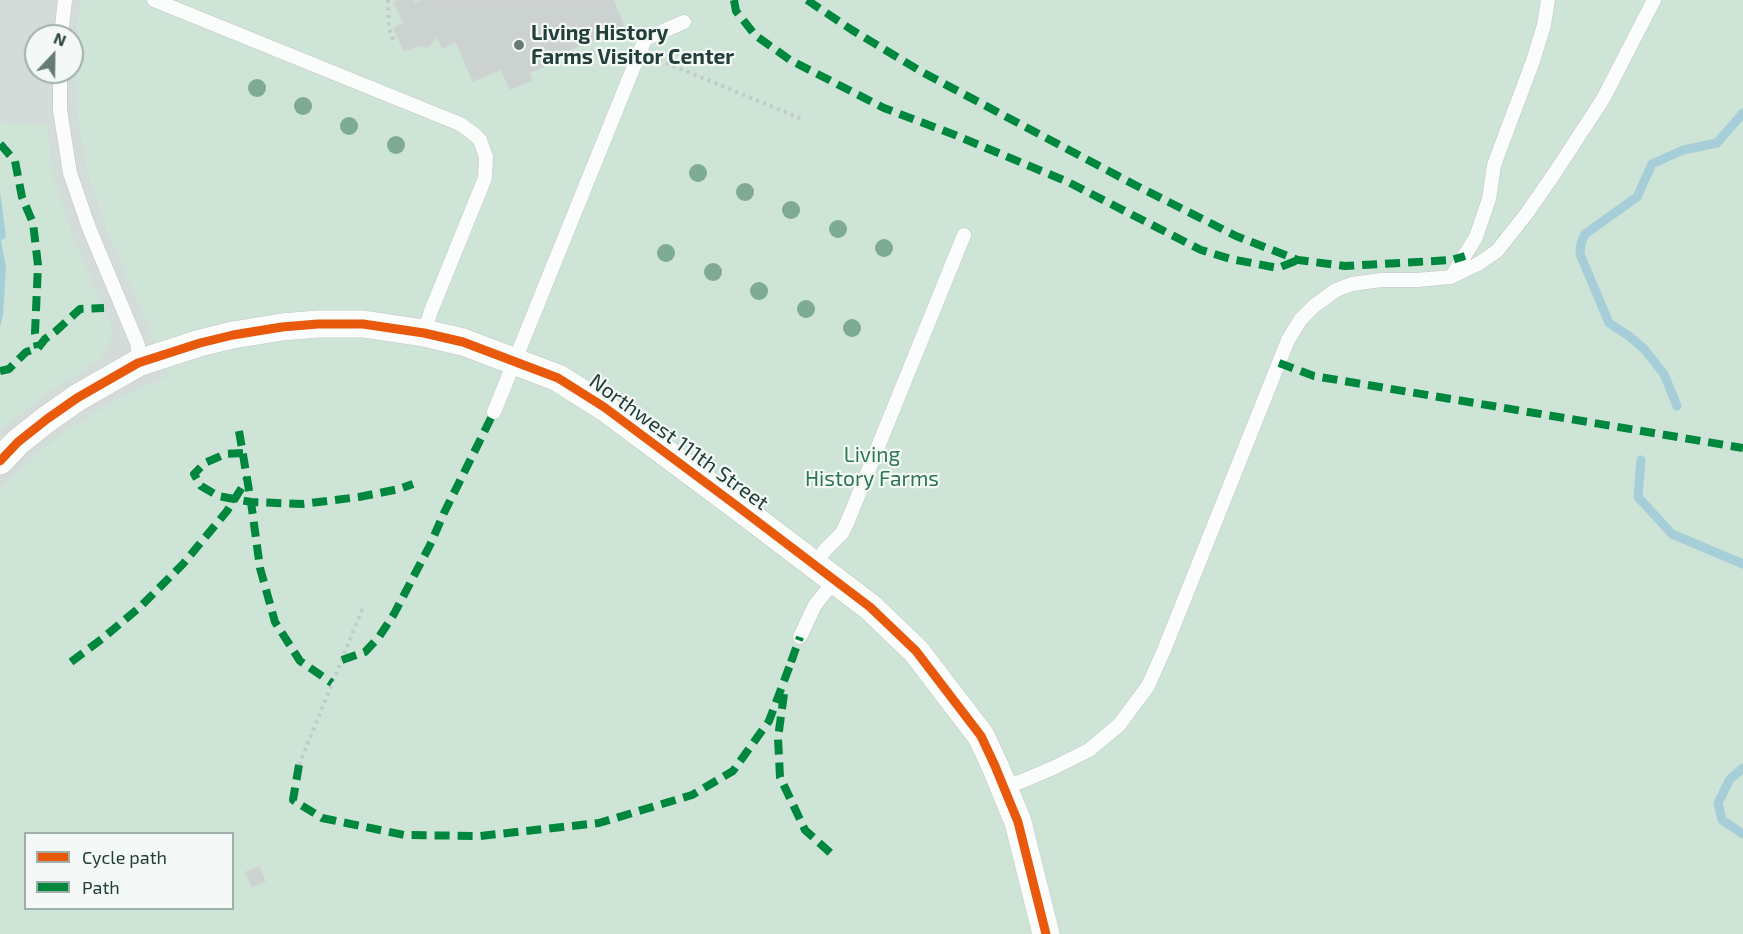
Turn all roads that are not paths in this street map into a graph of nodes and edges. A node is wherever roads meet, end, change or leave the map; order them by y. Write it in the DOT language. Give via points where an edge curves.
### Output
graph roads {
  1 [pos="65,0"];
  2 [pos="154,0"];
  3 [pos="1548,0"];
  4 [pos="1654,0"];
  5 [pos="684,22"];
  6 [pos="62,24"];
  7 [pos="60,84"];
  8 [pos="964,235"];
  9 [pos="1451,277"];
  10 [pos="424,333"];
  11 [pos="515,361"];
  12 [pos="138,363"];
  13 [pos="494,412"];
  14 [pos="0,461"];
  15 [pos="824,572"];
  16 [pos="800,638"];
  17 [pos="1003,785"];
  18 [pos="1046,934"];
  1 -- 6 [label="lane"];
  2 -- 10 [label="lane" via="460,124 480,140 486,157 485,178"];
  3 -- 9 [label="lane" via="1533,61 1494,165 1489,199 1476,237"];
  4 -- 9 [label="lane" via="1603,99 1527,213 1497,251"];
  5 -- 11 [label="lane" via="645,39"];
  7 -- 12 [label="lane" via="70,173 138,345"];
  8 -- 15 [label="lane" via="847,523 825,550"];
  9 -- 17 [label="lane" via="1352,284 1336,290 1307,312 1286,346 1148,686 1119,725 1089,750 1020,782"];
  10 -- 11 [label="street, Northwest 111th Street"];
  10 -- 12 [label="street, Northwest 111th Street" via="363,324 291,326 232,335"];
  11 -- 13 [label="lane"];
  11 -- 15 [label="street, Northwest 111th Street" via="564,381 604,407"];
  12 -- 14 [label="street, Northwest 111th Street" via="47,419"];
  15 -- 16 [label="lane"];
  15 -- 17 [label="street, Northwest 111th Street" via="870,607 916,651 981,736"];
  17 -- 18 [label="street, Northwest 111th Street" via="1018,822"];
}
